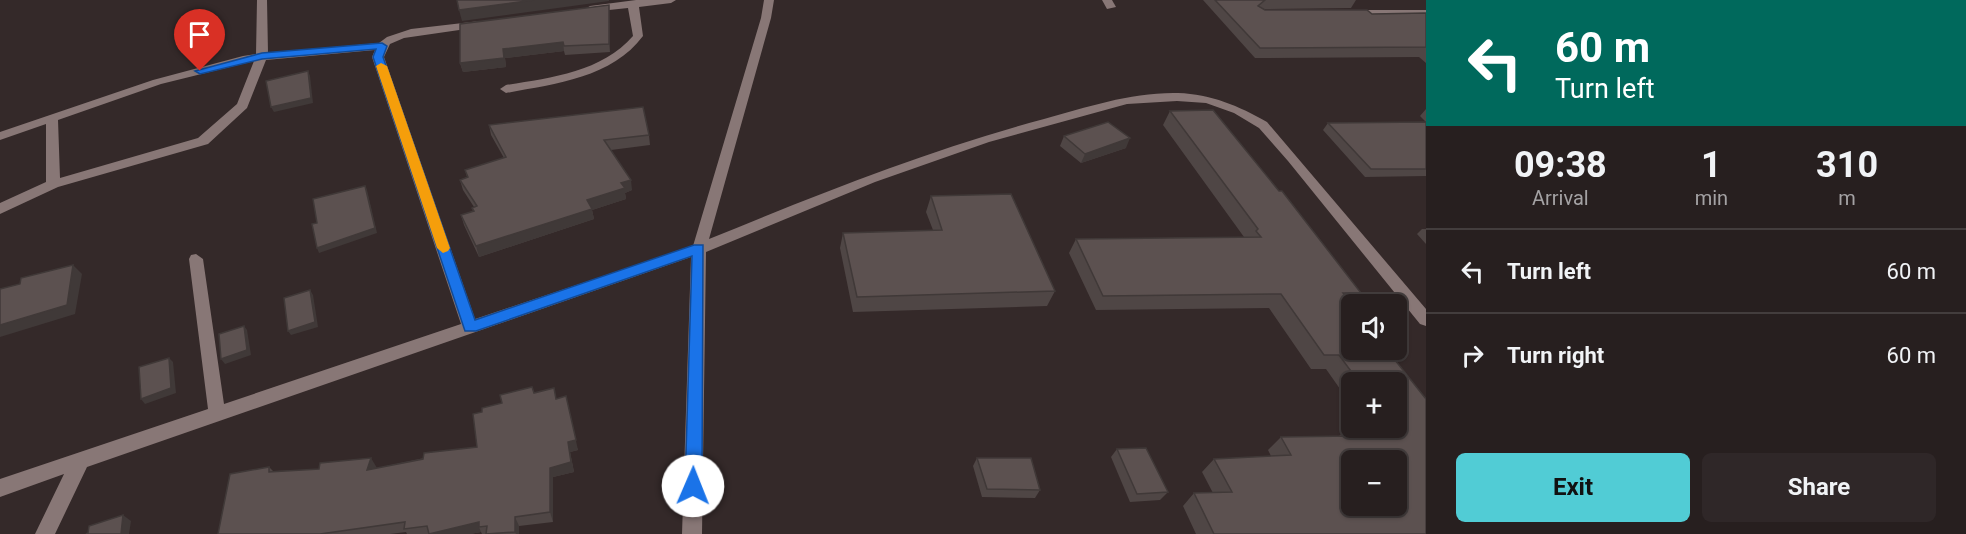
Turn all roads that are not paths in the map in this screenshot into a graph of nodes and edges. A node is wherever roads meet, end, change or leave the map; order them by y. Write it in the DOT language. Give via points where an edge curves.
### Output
graph roads {
  1 [pos="262,0"];
  2 [pos="671,0"];
  3 [pos="769,0"];
  4 [pos="636,3"];
  5 [pos="578,11"];
  6 [pos="1343,13"];
  7 [pos="1426,13"];
  8 [pos="498,22"];
  9 [pos="382,46"];
  10 [pos="262,56"];
  11 [pos="506,89"];
  12 [pos="52,118"];
  13 [pos="0,136"];
  14 [pos="53,184"];
  15 [pos="0,209"];
  16 [pos="699,249"];
  17 [pos="196,259"];
  18 [pos="1426,320"];
  19 [pos="470,327"];
  20 [pos="217,413"];
  21 [pos="81,460"];
  22 [pos="0,488"];
  23 [pos="45,534"];
  24 [pos="692,534"];
  1 -- 10 [label="street"];
  2 -- 4 [label="street"];
  3 -- 16 [label="street"];
  4 -- 5 [label="street"];
  4 -- 11 [label="street" via="633,8 638,36 624,51 576,76"];
  6 -- 7 [label="street"];
  8 -- 9 [label="street" via="406,34"];
  9 -- 10 [label="street"];
  9 -- 19 [label="street" via="378,57"];
  10 -- 12 [label="street" via="157,82"];
  10 -- 14 [label="street" via="243,105 203,141"];
  12 -- 13 [label="street"];
  12 -- 14 [label="street"];
  14 -- 15 [label="street"];
  16 -- 18 [label="street" via="870,180 985,139 1126,100 1177,97 1207,100 1238,110 1263,125"];
  16 -- 19 [label="street"];
  16 -- 24 [label="street"];
  17 -- 20 [label="street"];
  19 -- 20 [label="street"];
  20 -- 21 [label="street"];
  21 -- 22 [label="street"];
  21 -- 23 [label="street"];
}
